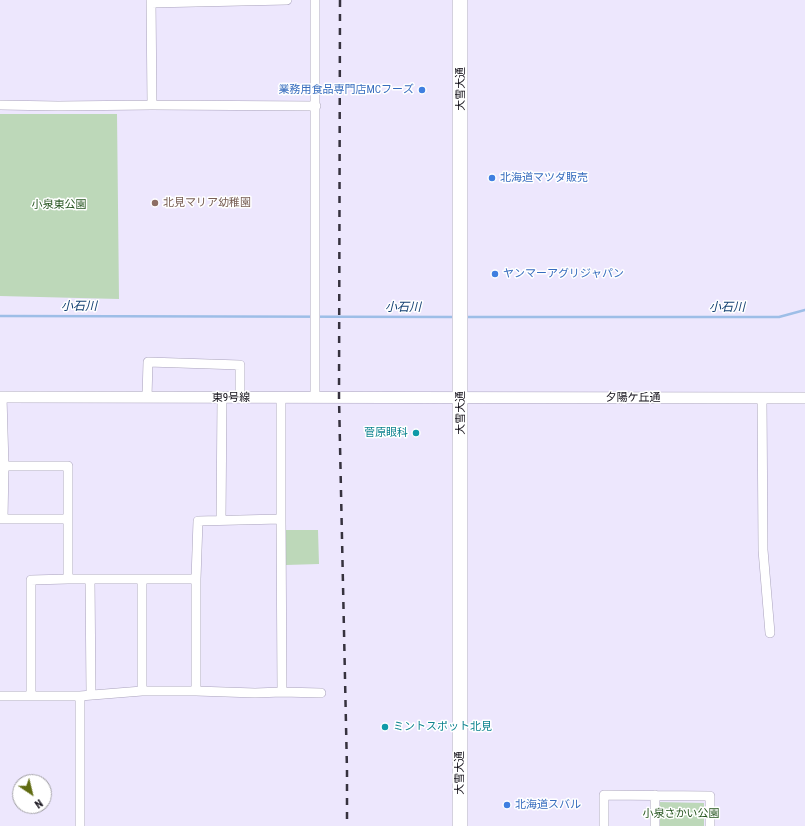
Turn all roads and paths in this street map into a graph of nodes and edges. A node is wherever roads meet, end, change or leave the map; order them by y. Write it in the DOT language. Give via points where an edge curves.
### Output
graph roads {
  1 [pos="286,0"];
  2 [pos="315,0"];
  3 [pos="460,0"];
  4 [pos="151,2"];
  5 [pos="152,105"];
  6 [pos="0,106"];
  7 [pos="316,106"];
  8 [pos="281,397"];
  9 [pos="315,397"];
  10 [pos="1,398"];
  11 [pos="147,398"];
  12 [pos="222,398"];
  13 [pos="240,398"];
  14 [pos="461,398"];
  15 [pos="762,398"];
  16 [pos="805,398"];
  17 [pos="4,466"];
  18 [pos="68,519"];
  19 [pos="281,519"];
  20 [pos="1,520"];
  21 [pos="222,520"];
  22 [pos="68,579"];
  23 [pos="90,579"];
  24 [pos="142,579"];
  25 [pos="196,579"];
  26 [pos="770,633"];
  27 [pos="142,691"];
  28 [pos="196,691"];
  29 [pos="282,692"];
  30 [pos="321,693"];
  31 [pos="91,694"];
  32 [pos="0,696"];
  33 [pos="31,696"];
  34 [pos="80,696"];
  35 [pos="655,795"];
  36 [pos="80,826"];
  37 [pos="460,826"];
  38 [pos="604,826"];
  39 [pos="655,826"];
  40 [pos="710,826"];
  1 -- 4 [label="street"];
  2 -- 7 [label="street"];
  3 -- 14 [label="highway, 大雪大通"];
  4 -- 5 [label="street"];
  5 -- 6 [label="street"];
  5 -- 7 [label="street"];
  7 -- 9 [label="street"];
  8 -- 9 [label="street, 東9号線"];
  8 -- 13 [label="street, 東9号線"];
  8 -- 19 [label="street"];
  9 -- 14 [label="street, 東9号線"];
  10 -- 11 [label="street, 東9号線"];
  10 -- 17 [label="street"];
  11 -- 12 [label="street, 東9号線"];
  11 -- 13 [label="street" via="148,362 240,365"];
  12 -- 13 [label="street, 東9号線"];
  12 -- 21 [label="street"];
  14 -- 15 [label="street, 夕陽ケ丘通"];
  14 -- 37 [label="highway, 大雪大通"];
  15 -- 16 [label="street, 夕陽ケ丘通"];
  15 -- 26 [label="street" via="763,550"];
  17 -- 18 [label="street" via="68,466"];
  17 -- 20 [label="street"];
  18 -- 20 [label="street"];
  18 -- 22 [label="street"];
  19 -- 21 [label="street"];
  19 -- 29 [label="street"];
  21 -- 25 [label="street" via="198,521"];
  22 -- 23 [label="street"];
  22 -- 33 [label="street" via="31,580"];
  23 -- 24 [label="street"];
  23 -- 31 [label="street"];
  24 -- 25 [label="street"];
  24 -- 27 [label="street"];
  25 -- 28 [label="street"];
  27 -- 28 [label="street"];
  27 -- 31 [label="street"];
  28 -- 29 [label="street"];
  29 -- 30 [label="street"];
  31 -- 34 [label="street"];
  32 -- 33 [label="street"];
  33 -- 34 [label="street"];
  34 -- 36 [label="street"];
  35 -- 38 [label="street" via="604,795"];
  35 -- 39 [label="street"];
  35 -- 40 [label="street" via="710,796"];
}
